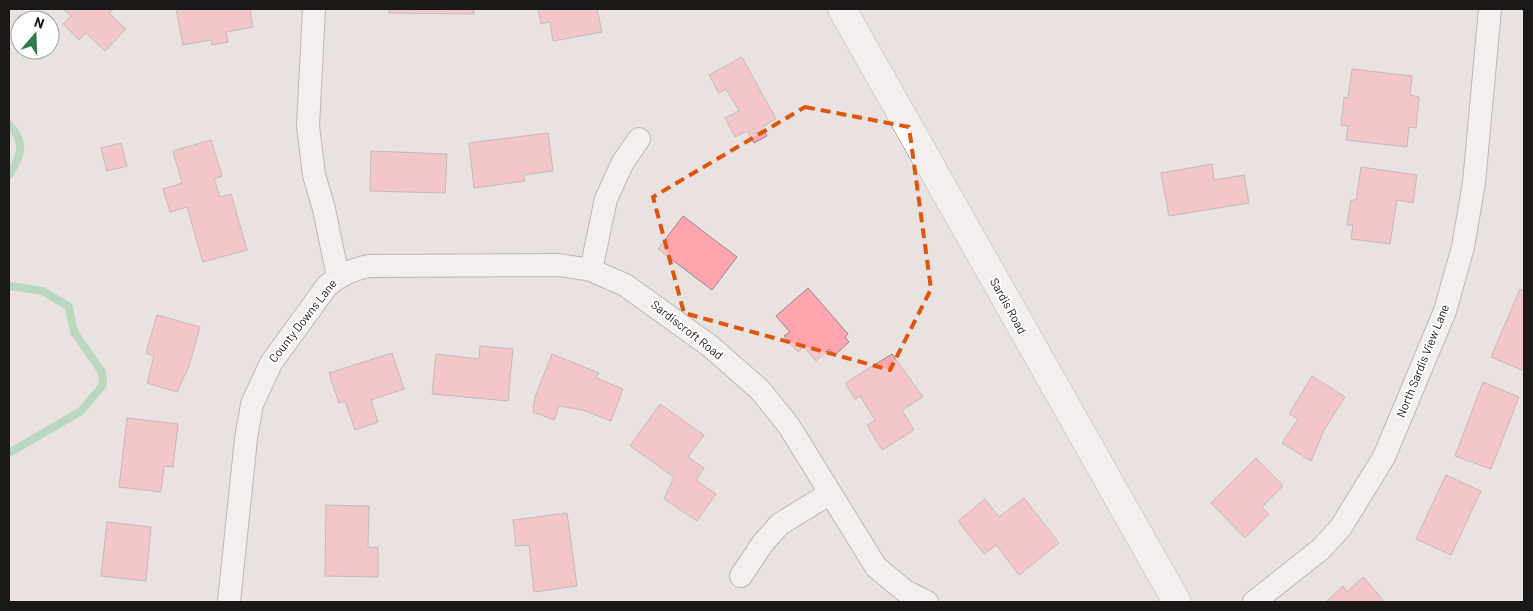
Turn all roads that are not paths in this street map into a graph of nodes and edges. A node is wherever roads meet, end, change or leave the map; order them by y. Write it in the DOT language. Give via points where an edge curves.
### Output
graph roads {
  1 [pos="314,9"];
  2 [pos="842,9"];
  3 [pos="1490,9"];
  4 [pos="639,139"];
  5 [pos="591,270"];
  6 [pos="338,277"];
  7 [pos="830,494"];
  8 [pos="741,576"];
  9 [pos="229,602"];
  10 [pos="927,602"];
  11 [pos="1177,602"];
  12 [pos="1254,602"];
  1 -- 6 [label="street, County Downs Lane" via="308,126 314,175"];
  2 -- 11 [label="main road, Sardis Road"];
  3 -- 12 [label="street, North Sardis View Lane" via="1474,183 1463,247 1445,311 1384,457 1340,527 1321,549"];
  4 -- 5 [label="street" via="623,162 606,199"];
  5 -- 6 [label="street, Sardiscroft Road" via="559,265 369,266"];
  5 -- 7 [label="street, Sardiscroft Road" via="625,285 656,306 710,346 760,390 789,426"];
  6 -- 9 [label="street, County Downs Lane" via="327,286 270,362 252,404"];
  7 -- 8 [label="street" via="780,524 763,542"];
  7 -- 10 [label="street, Sardiscroft Road" via="876,567 905,591"];
}
